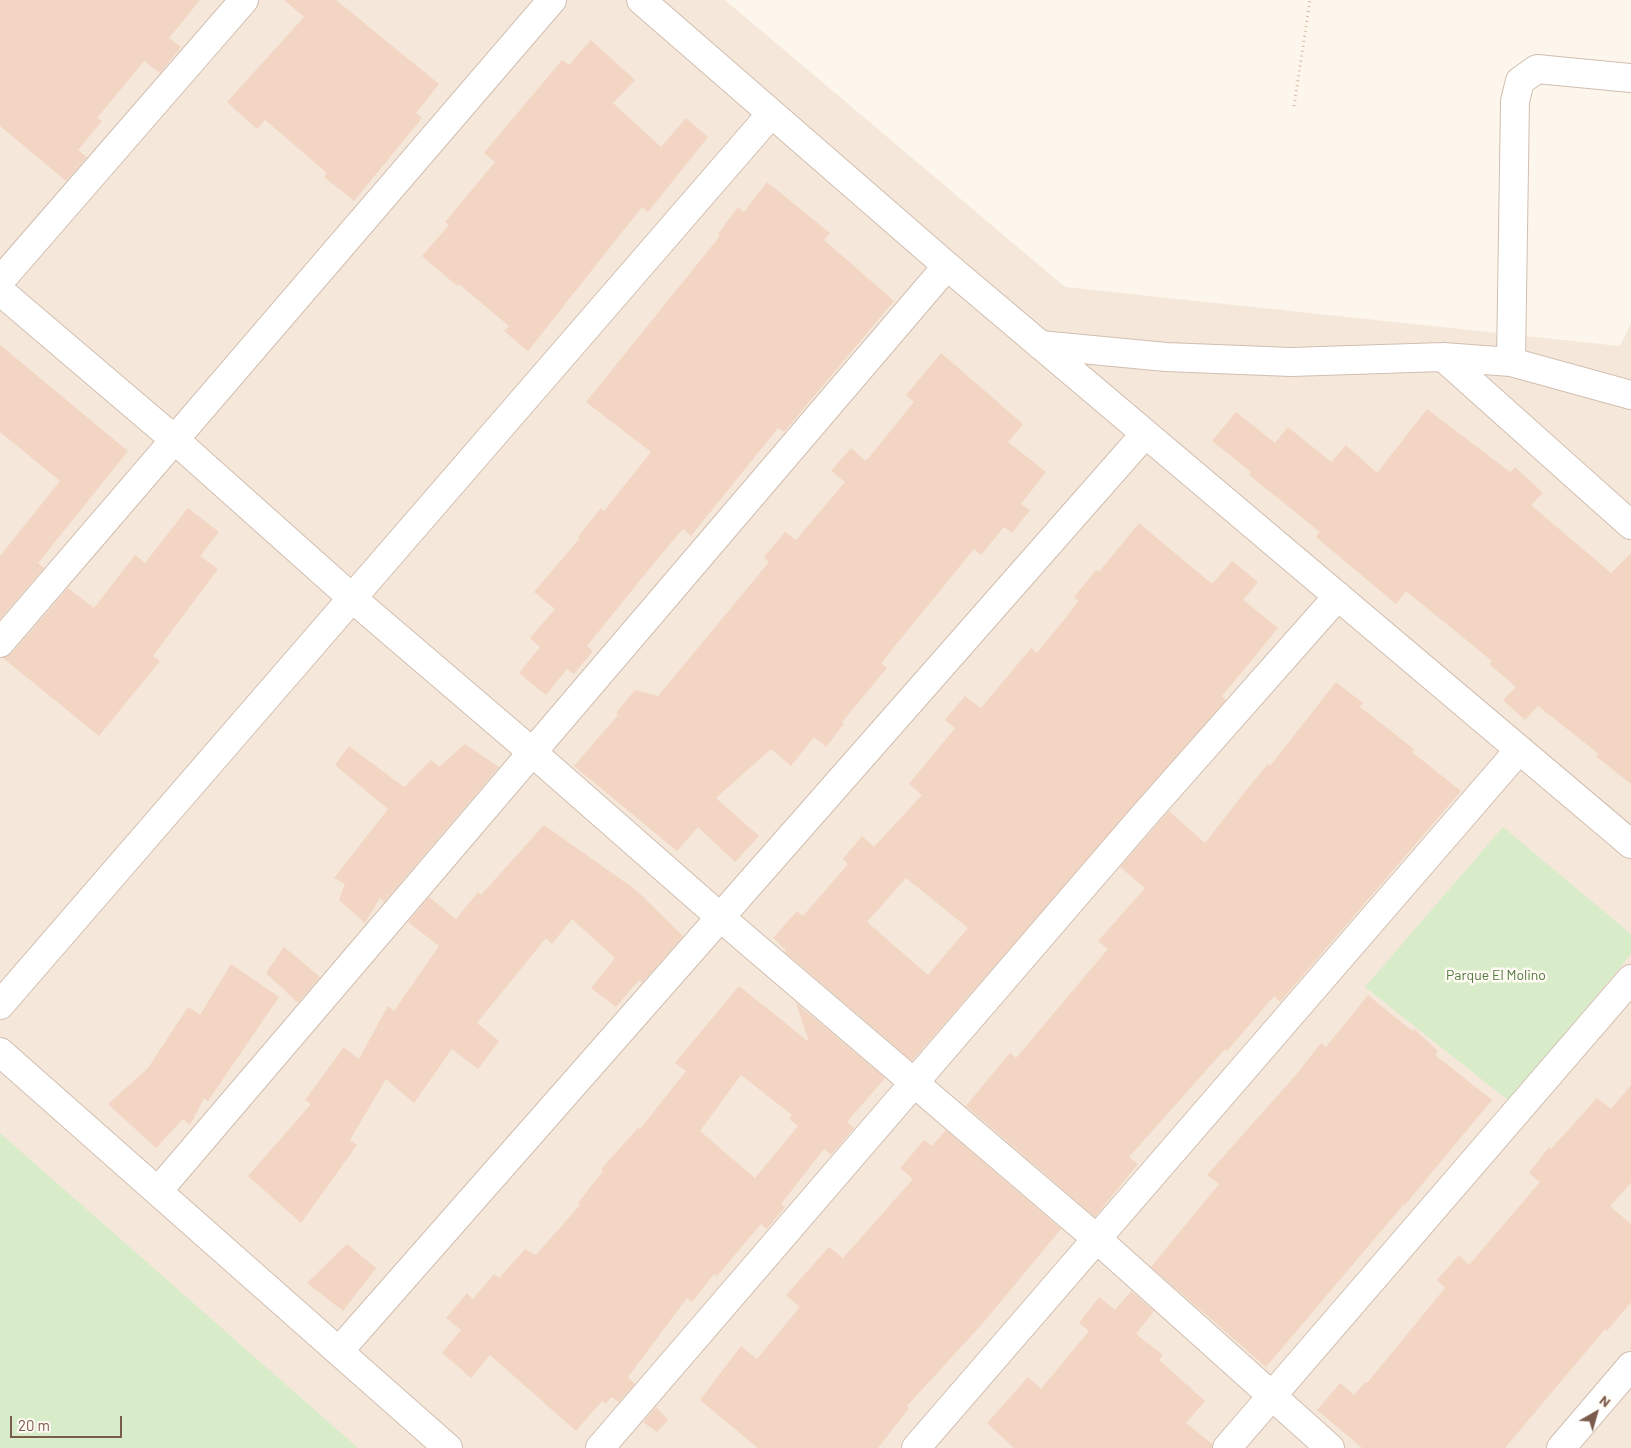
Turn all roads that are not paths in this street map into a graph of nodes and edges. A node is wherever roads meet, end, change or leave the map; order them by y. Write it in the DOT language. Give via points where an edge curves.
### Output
graph roads {
  1 [pos="244,0"];
  2 [pos="552,0"];
  3 [pos="641,0"];
  4 [pos="1631,78"];
  5 [pos="771,114"];
  6 [pos="947,266"];
  7 [pos="0,281"];
  8 [pos="0,292"];
  9 [pos="1040,346"];
  10 [pos="1443,358"];
  11 [pos="1511,362"];
  12 [pos="1631,395"];
  13 [pos="1145,434"];
  14 [pos="175,440"];
  15 [pos="1631,525"];
  16 [pos="1338,596"];
  17 [pos="352,598"];
  18 [pos="0,643"];
  19 [pos="1519,750"];
  20 [pos="532,752"];
  21 [pos="1631,844"];
  22 [pos="720,917"];
  23 [pos="1631,979"];
  24 [pos="0,1005"];
  25 [pos="0,1052"];
  26 [pos="914,1085"];
  27 [pos="158,1191"];
  28 [pos="1097,1239"];
  29 [pos="339,1351"];
  30 [pos="1631,1366"];
  31 [pos="1272,1396"];
  32 [pos="448,1448"];
  33 [pos="600,1448"];
  34 [pos="916,1448"];
  35 [pos="1227,1448"];
  36 [pos="1330,1448"];
  37 [pos="1561,1448"];
  1 -- 7 [label="street"];
  2 -- 14 [label="street"];
  3 -- 5 [label="street"];
  4 -- 11 [label="street" via="1536,69 1520,80 1515,100"];
  5 -- 6 [label="street"];
  5 -- 17 [label="street"];
  6 -- 9 [label="street"];
  6 -- 20 [label="street"];
  8 -- 14 [label="street"];
  9 -- 10 [label="street" via="1166,357 1291,362"];
  9 -- 13 [label="street"];
  10 -- 11 [label="street"];
  10 -- 15 [label="street"];
  11 -- 12 [label="street"];
  13 -- 16 [label="street"];
  13 -- 22 [label="street"];
  14 -- 17 [label="street"];
  14 -- 18 [label="street"];
  16 -- 19 [label="street"];
  16 -- 26 [label="street" via="1141,819"];
  17 -- 20 [label="street"];
  17 -- 24 [label="street"];
  19 -- 21 [label="street"];
  19 -- 28 [label="street"];
  20 -- 22 [label="street"];
  20 -- 27 [label="street"];
  22 -- 26 [label="street"];
  22 -- 29 [label="street"];
  23 -- 31 [label="street"];
  25 -- 27 [label="street"];
  26 -- 28 [label="street"];
  26 -- 33 [label="street"];
  27 -- 29 [label="street"];
  28 -- 31 [label="street"];
  28 -- 34 [label="street"];
  29 -- 32 [label="street"];
  30 -- 37 [label="street"];
  31 -- 35 [label="street"];
  31 -- 36 [label="street"];
}
